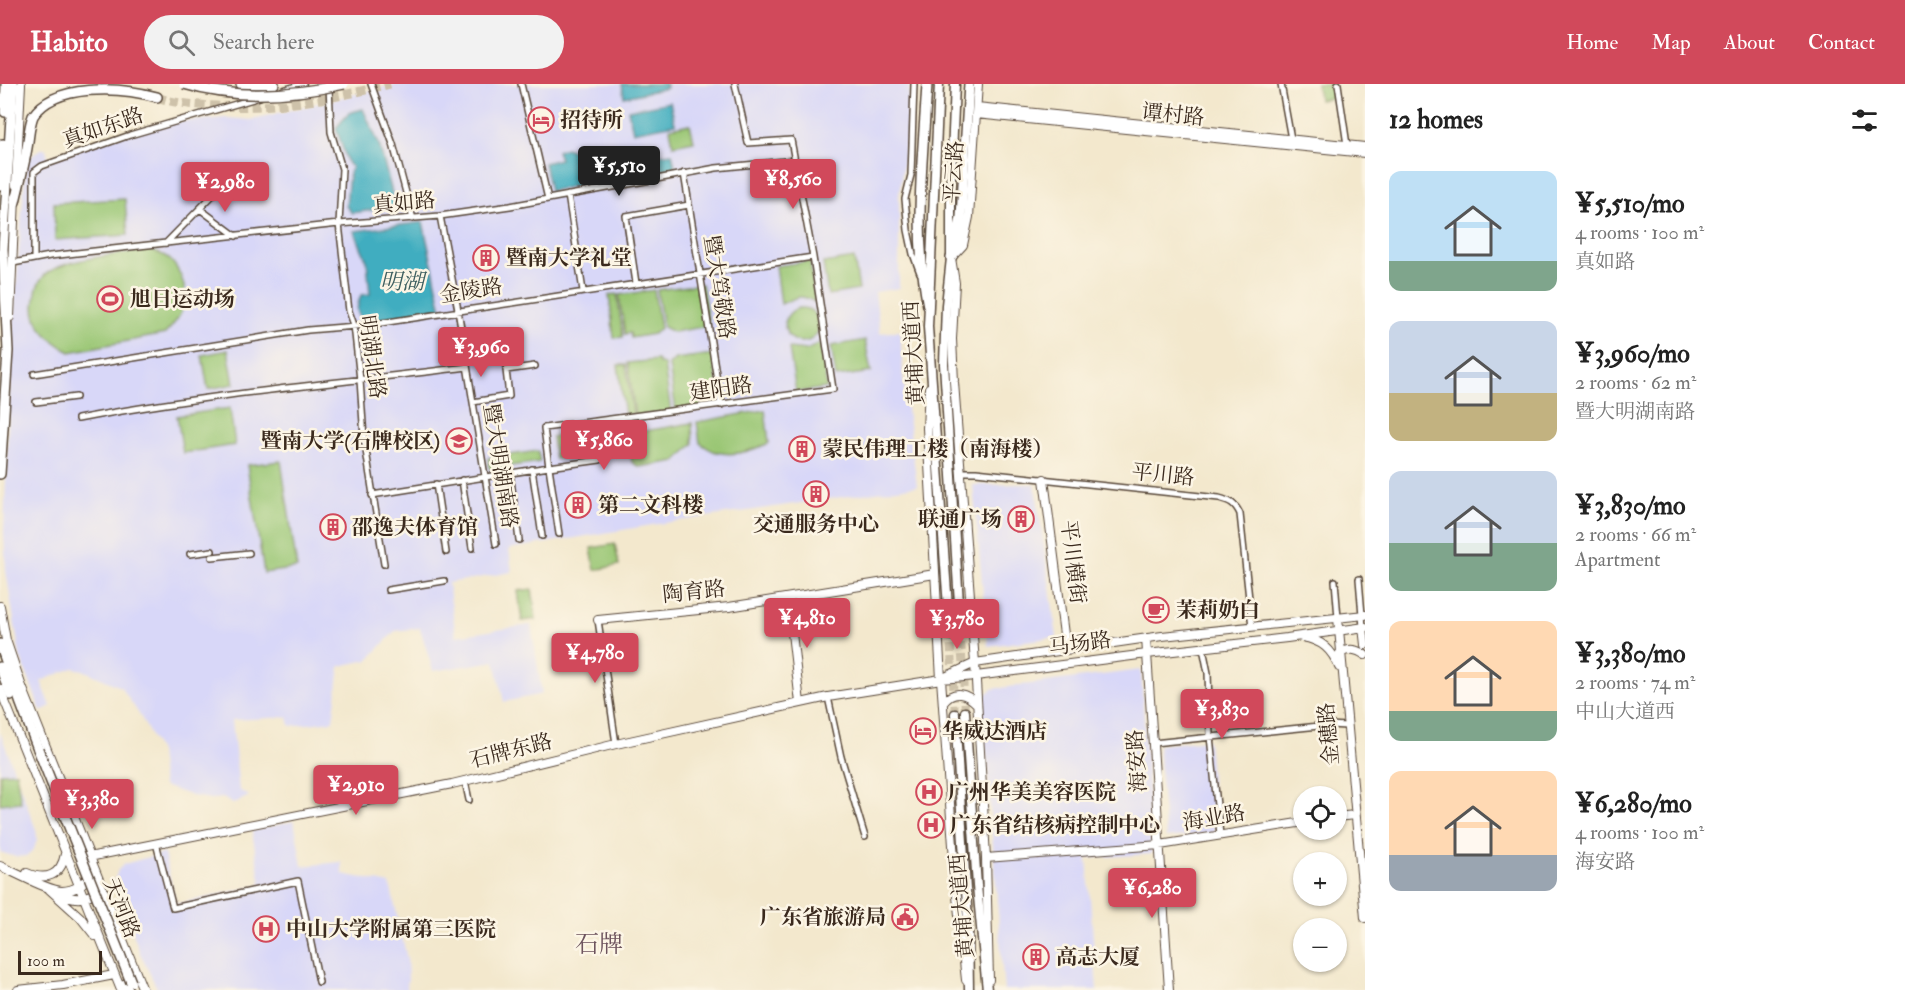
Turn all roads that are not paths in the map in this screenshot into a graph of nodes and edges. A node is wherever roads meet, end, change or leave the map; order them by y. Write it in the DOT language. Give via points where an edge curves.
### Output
graph roads {
  1 [pos="6,84"];
  2 [pos="13,84"];
  3 [pos="21,84"];
  4 [pos="140,84"];
  5 [pos="184,84"];
  6 [pos="241,84"];
  7 [pos="274,84"];
  8 [pos="303,84"];
  9 [pos="329,84"];
  10 [pos="344,84"];
  11 [pos="371,84"];
  12 [pos="521,84"];
  13 [pos="735,84"];
  14 [pos="914,84"];
  15 [pos="927,84"];
  16 [pos="939,84"];
  17 [pos="955,84"];
  18 [pos="969,84"];
  19 [pos="978,84"];
  20 [pos="1281,84"];
  21 [pos="1338,84"];
  22 [pos="976,110"];
  23 [pos="7,127"];
  24 [pos="1291,139"];
  25 [pos="1347,145"];
  26 [pos="1365,147"];
  27 [pos="1365,153"];
  28 [pos="795,160"];
  29 [pos="684,173"];
  30 [pos="0,186"];
  31 [pos="214,194"];
  32 [pos="568,195"];
  33 [pos="548,199"];
  34 [pos="15,202"];
  35 [pos="689,206"];
  36 [pos="200,209"];
  37 [pos="906,213"];
  38 [pos="921,214"];
  39 [pos="441,216"];
  40 [pos="413,219"];
  41 [pos="339,224"];
  42 [pos="236,236"];
  43 [pos="166,243"];
  44 [pos="813,257"];
  45 [pos="951,258"];
  46 [pos="34,259"];
  47 [pos="13,263"];
  48 [pos="700,274"];
  49 [pos="636,283"];
  50 [pos="924,286"];
  51 [pos="583,291"];
  52 [pos="928,306"];
  53 [pos="458,310"];
  54 [pos="354,325"];
  55 [pos="8,351"];
  56 [pos="535,366"];
  57 [pos="467,367"];
  58 [pos="930,371"];
  59 [pos="34,374"];
  60 [pos="360,380"];
  61 [pos="76,397"];
  62 [pos="36,402"];
  63 [pos="473,402"];
  64 [pos="722,405"];
  65 [pos="78,419"];
  66 [pos="595,422"];
  67 [pos="549,467"];
  68 [pos="532,469"];
  69 [pos="961,472"];
  70 [pos="510,473"];
  71 [pos="0,474"];
  72 [pos="485,477"];
  73 [pos="1044,479"];
  74 [pos="462,480"];
  75 [pos="436,484"];
  76 [pos="372,495"];
  77 [pos="559,534"];
  78 [pos="542,536"];
  79 [pos="519,540"];
  80 [pos="496,544"];
  81 [pos="472,548"];
  82 [pos="447,552"];
  83 [pos="249,553"];
  84 [pos="190,554"];
  85 [pos="384,564"];
  86 [pos="935,574"];
  87 [pos="1359,579"];
  88 [pos="444,580"];
  89 [pos="1335,581"];
  90 [pos="388,590"];
  91 [pos="788,598"];
  92 [pos="0,606"];
  93 [pos="1364,615"];
  94 [pos="971,616"];
  95 [pos="1338,618"];
  96 [pos="960,619"];
  97 [pos="598,620"];
  98 [pos="938,621"];
  99 [pos="949,621"];
  100 [pos="1305,621"];
  101 [pos="1252,627"];
  102 [pos="1364,627"];
  103 [pos="1338,629"];
  104 [pos="1307,634"];
  105 [pos="1168,636"];
  106 [pos="1294,637"];
  107 [pos="1146,638"];
  108 [pos="0,644"];
  109 [pos="1365,645"];
  110 [pos="1203,648"];
  111 [pos="1066,650"];
  112 [pos="1170,651"];
  113 [pos="1340,653"];
  114 [pos="1147,654"];
  115 [pos="1365,655"];
  116 [pos="975,663"];
  117 [pos="0,667"];
  118 [pos="1342,674"];
  119 [pos="976,676"];
  120 [pos="941,679"];
  121 [pos="0,689"];
  122 [pos="828,697"];
  123 [pos="800,703"];
  124 [pos="943,703"];
  125 [pos="977,704"];
  126 [pos="965,712"];
  127 [pos="955,714"];
  128 [pos="1346,726"];
  129 [pos="1210,736"];
  130 [pos="1154,743"];
  131 [pos="616,744"];
  132 [pos="36,750"];
  133 [pos="465,781"];
  134 [pos="469,800"];
  135 [pos="72,813"];
  136 [pos="1355,815"];
  137 [pos="1347,816"];
  138 [pos="52,821"];
  139 [pos="1293,824"];
  140 [pos="1220,835"];
  141 [pos="866,837"];
  142 [pos="156,843"];
  143 [pos="1160,845"];
  144 [pos="65,853"];
  145 [pos="89,857"];
  146 [pos="986,858"];
  147 [pos="0,861"];
  148 [pos="0,866"];
  149 [pos="43,885"];
  150 [pos="78,886"];
  151 [pos="102,890"];
  152 [pos="83,898"];
  153 [pos="1365,918"];
  154 [pos="118,929"];
  155 [pos="98,935"];
  156 [pos="101,944"];
  157 [pos="114,975"];
  158 [pos="319,982"];
  159 [pos="128,987"];
  160 [pos="63,988"];
  161 [pos="18,990"];
  162 [pos="143,990"];
  163 [pos="968,990"];
  164 [pos="988,990"];
  165 [pos="1169,990"];
  1 -- 23 [label="highway"];
  2 -- 23 [label="highway"];
  3 -- 34 [label="main road"];
  4 -- 34 [label="highway" via="157,97 130,89 80,84 62,87 47,97 31,123"];
  5 -- 10 [label="highway, bridge" via="219,93 257,95"];
  6 -- 7 [label="highway"];
  8 -- 46 [label="street, 真如东路" via="130,135 42,166 34,172"];
  9 -- 41 [label="street, 明湖北路" via="331,132 342,169"];
  11 -- 40 [label="street" via="393,144"];
  12 -- 33 [label="street"];
  13 -- 28 [label="street" via="748,143 791,140"];
  14 -- 37 [label="street"];
  15 -- 38 [label="highway"];
  16 -- 52 [label="main road, 黄埔大道西"];
  17 -- 45 [label="main road, 黄埔大道西"];
  18 -- 45 [label="highway" via="961,217"];
  19 -- 22 [label="main road, 平云路"];
  20 -- 24 [label="street"];
  21 -- 25 [label="street"];
  22 -- 24 [label="main road, 谭村路"];
  22 -- 27 [label="main road, 谭村路"];
  22 -- 45 [label="main road, 平云路" via="967,230 960,249"];
  23 -- 30 [label="highway"];
  23 -- 55 [label="highway" via="3,249"];
  24 -- 25 [label="main road, 谭村路"];
  25 -- 26 [label="main road, 谭村路"];
  28 -- 29 [label="street, 真如路"];
  28 -- 44 [label="street"];
  29 -- 32 [label="street, 真如路"];
  29 -- 35 [label="street, 暨大笃敬路"];
  31 -- 36 [label="street"];
  32 -- 33 [label="street, 真如路"];
  32 -- 51 [label="street"];
  33 -- 39 [label="street, 真如路"];
  34 -- 47 [label="main road"];
  35 -- 48 [label="street, 暨大笃敬路"];
  35 -- 49 [label="street" via="626,216"];
  36 -- 42 [label="street"];
  36 -- 43 [label="street"];
  37 -- 38 [label="street" via="911,219"];
  37 -- 50 [label="street" via="913,254"];
  38 -- 50 [label="highway"];
  39 -- 40 [label="street, 真如路"];
  39 -- 53 [label="street, 暨大明湖南路"];
  40 -- 41 [label="street, 真如路"];
  41 -- 42 [label="street, 真如路"];
  41 -- 54 [label="street, 明湖北路"];
  42 -- 43 [label="street, 真如路"];
  43 -- 46 [label="street, 真如路"];
  44 -- 48 [label="street, 金陵路"];
  44 -- 64 [label="street, 建阳路" via="833,390"];
  45 -- 69 [label="main road" via="955,290 953,366"];
  45 -- 96 [label="main road, 黄埔大道西" via="944,364"];
  46 -- 47 [label="street, 真如路"];
  47 -- 55 [label="main road"];
  48 -- 49 [label="street, 金陵路"];
  48 -- 64 [label="street, 暨大笃敬路"];
  49 -- 51 [label="street, 金陵路"];
  50 -- 52 [label="highway"];
  51 -- 53 [label="street, 金陵路"];
  52 -- 58 [label="main road, 黄埔大道西"];
  53 -- 54 [label="street, 金陵路"];
  53 -- 57 [label="street, 暨大明湖南路"];
  54 -- 59 [label="street, 金陵路"];
  54 -- 60 [label="street, 明湖北路"];
  55 -- 71 [label="highway"];
  56 -- 63 [label="street" via="506,370 509,396"];
  57 -- 60 [label="street"];
  57 -- 63 [label="street, 暨大明湖南路"];
  58 -- 86 [label="main road" via="927,428"];
  58 -- 99 [label="main road, 黄埔大道西"];
  60 -- 65 [label="street"];
  60 -- 76 [label="street, 明湖北路"];
  61 -- 62 [label="street"];
  63 -- 72 [label="street, 暨大明湖南路"];
  64 -- 66 [label="street, 建阳路"];
  66 -- 67 [label="street" via="600,460"];
  66 -- 67 [label="street, 建阳路" via="544,428"];
  67 -- 68 [label="street"];
  67 -- 77 [label="street"];
  68 -- 70 [label="street"];
  68 -- 78 [label="street"];
  69 -- 73 [label="street, 平川路"];
  69 -- 94 [label="main road"];
  70 -- 72 [label="street"];
  70 -- 79 [label="street"];
  72 -- 74 [label="street"];
  72 -- 80 [label="street, 暨大明湖南路"];
  73 -- 101 [label="street, 平川路" via="1219,498 1236,505"];
  73 -- 111 [label="main road, 平川横街"];
  74 -- 75 [label="street"];
  74 -- 81 [label="street"];
  75 -- 76 [label="street"];
  75 -- 82 [label="street"];
  76 -- 85 [label="street, 明湖北路"];
  83 -- 84 [label="street"];
  86 -- 91 [label="main road, 陶育路"];
  86 -- 98 [label="main road"];
  87 -- 93 [label="street"];
  88 -- 90 [label="street"];
  89 -- 95 [label="street"];
  91 -- 97 [label="main road, 陶育路"];
  91 -- 123 [label="main road"];
  92 -- 135 [label="main road" via="12,659"];
  93 -- 95 [label="main road, 马场路"];
  93 -- 102 [label="street"];
  94 -- 98 [label="main road" via="965,632 955,637 945,634"];
  94 -- 116 [label="main road"];
  95 -- 100 [label="main road, 马场路"];
  95 -- 103 [label="main road, 金穗路"];
  97 -- 131 [label="street"];
  98 -- 120 [label="main road"];
  100 -- 101 [label="main road, 马场路"];
  100 -- 104 [label="main road"];
  101 -- 105 [label="main road, 马场路"];
  102 -- 103 [label="main road, 马场路"];
  102 -- 109 [label="main road"];
  103 -- 104 [label="main road, 马场路"];
  103 -- 113 [label="main road, 金穗路"];
  104 -- 106 [label="main road, 马场路"];
  105 -- 107 [label="main road, 马场路"];
  105 -- 112 [label="main road"];
  106 -- 110 [label="main road, 马场路"];
  106 -- 118 [label="main road" via="1310,638 1325,646"];
  107 -- 111 [label="main road, 马场路"];
  107 -- 114 [label="main road, 海安路"];
  108 -- 132 [label="highway"];
  110 -- 112 [label="main road, 马场路"];
  110 -- 129 [label="street"];
  111 -- 116 [label="main road, 马场路"];
  112 -- 114 [label="main road, 马场路"];
  113 -- 115 [label="main road" via="1354,649"];
  113 -- 118 [label="main road, 金穗路"];
  114 -- 119 [label="main road, 马场路"];
  114 -- 130 [label="main road, 海安路"];
  116 -- 119 [label="main road"];
  116 -- 120 [label="main road, 马场路"];
  117 -- 132 [label="highway"];
  118 -- 128 [label="main road, 金穗路"];
  119 -- 120 [label="main road, 马场路"];
  119 -- 125 [label="main road"];
  120 -- 122 [label="main road, 石牌东路"];
  120 -- 124 [label="main road"];
  121 -- 138 [label="main road"];
  122 -- 123 [label="main road, 石牌东路"];
  122 -- 141 [label="street" via="841,757"];
  123 -- 131 [label="main road, 石牌东路"];
  124 -- 125 [label="main road" via="950,695 961,693"];
  124 -- 163 [label="main road" via="956,887"];
  125 -- 146 [label="main road"];
  126 -- 164 [label="main road, 黄埔大道西"];
  127 -- 163 [label="main road, 黄埔大道西"];
  128 -- 129 [label="street"];
  128 -- 136 [label="main road, 金穗路"];
  129 -- 130 [label="street"];
  129 -- 140 [label="street"];
  130 -- 143 [label="main road, 海安路"];
  131 -- 133 [label="main road, 石牌东路"];
  132 -- 159 [label="highway, 天河路"];
  133 -- 134 [label="street"];
  133 -- 142 [label="main road, 石牌东路"];
  135 -- 138 [label="main road" via="65,821"];
  135 -- 145 [label="main road"];
  136 -- 137 [label="main road"];
  136 -- 153 [label="main road, 金穗路"];
  138 -- 144 [label="main road"];
  139 -- 140 [label="main road, 海业路"];
  140 -- 143 [label="main road, 海业路"];
  142 -- 145 [label="main road, 石牌东路"];
  142 -- 158 [label="street" via="173,908 298,881"];
  143 -- 146 [label="main road, 海业路"];
  143 -- 165 [label="main road, 海安路"];
  144 -- 147 [label="main road" via="61,866 46,877"];
  144 -- 150 [label="main road"];
  145 -- 150 [label="main road" via="88,877"];
  145 -- 151 [label="main road"];
  146 -- 164 [label="main road"];
  148 -- 149 [label="main road"];
  149 -- 150 [label="main road" via="60,891"];
  149 -- 152 [label="main road" via="74,900"];
  149 -- 156 [label="main road" via="80,917"];
  150 -- 152 [label="main road"];
  151 -- 152 [label="main road"];
  151 -- 154 [label="main road"];
  152 -- 155 [label="main road"];
  154 -- 155 [label="main road" via="108,928"];
  154 -- 162 [label="main road"];
  155 -- 156 [label="main road"];
  156 -- 157 [label="main road"];
  157 -- 159 [label="main road"];
  157 -- 160 [label="main road"];
  160 -- 161 [label="main road"];
}
